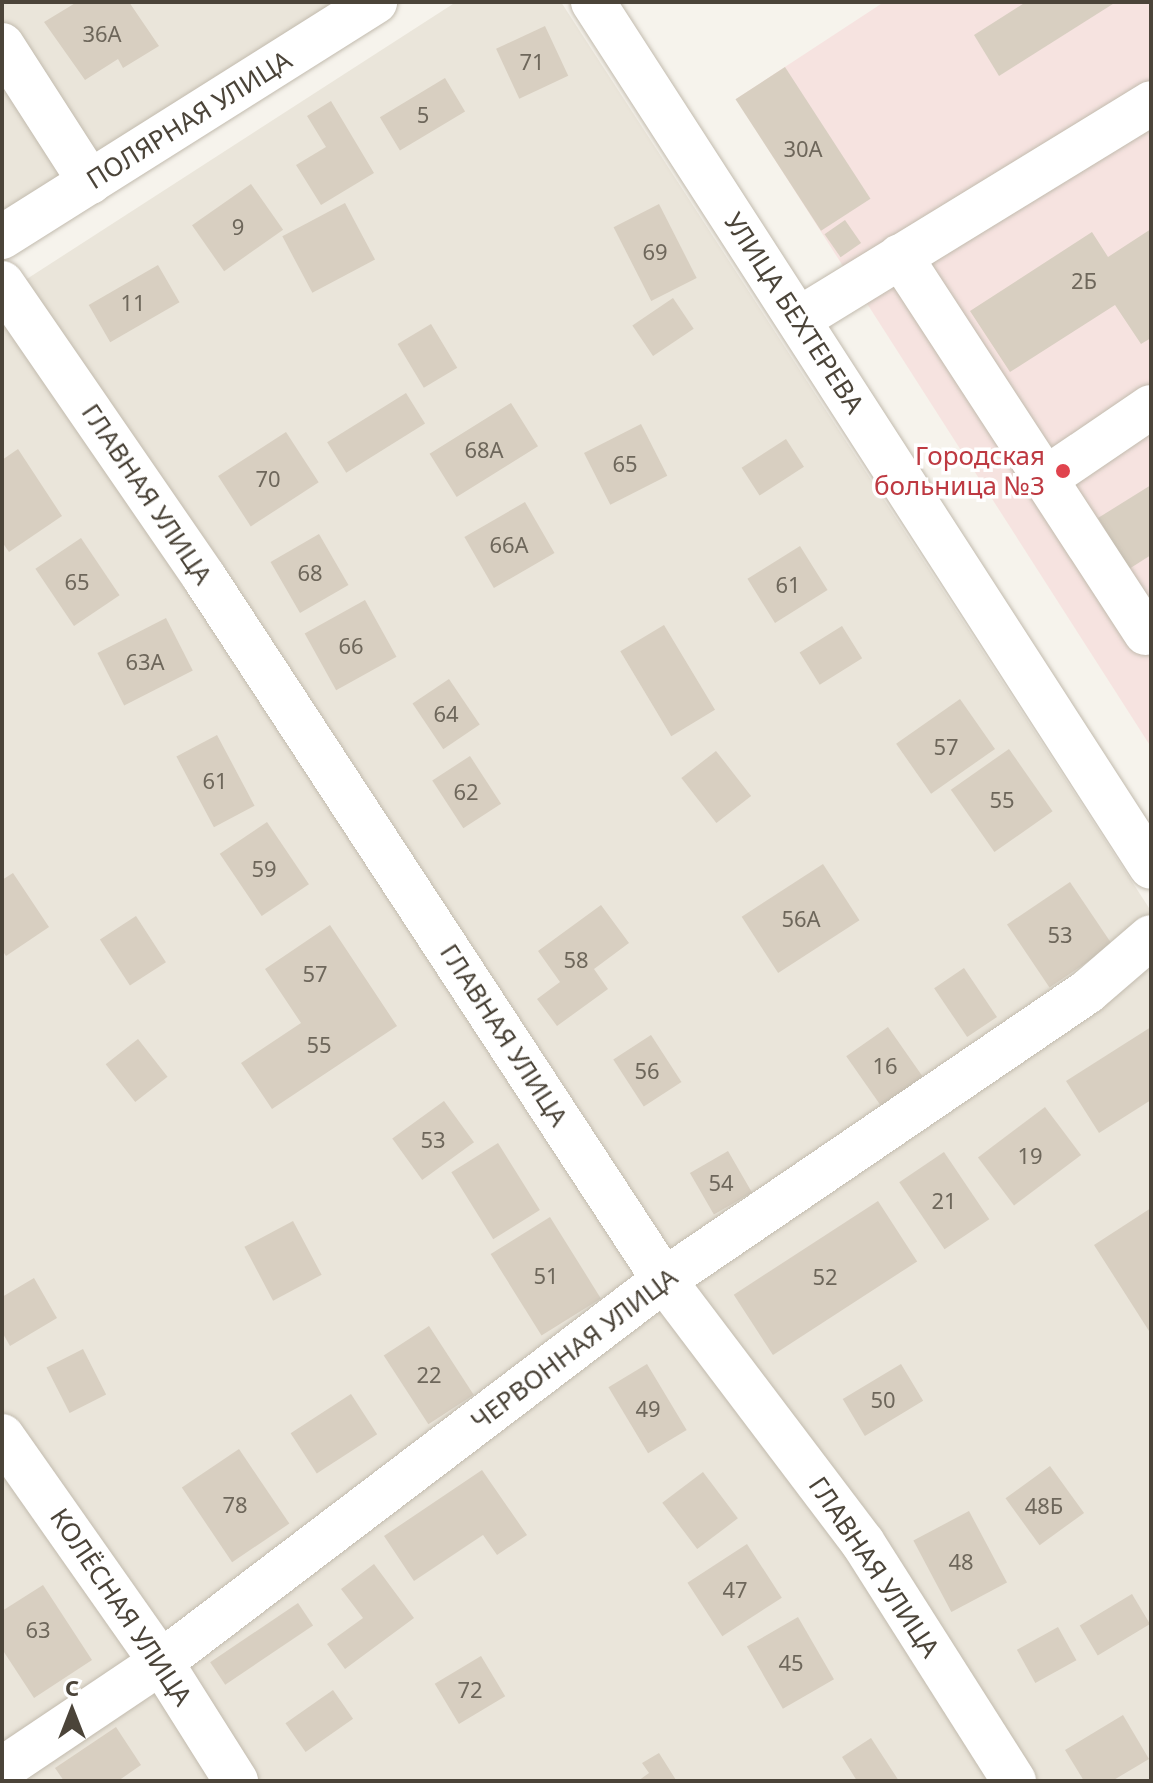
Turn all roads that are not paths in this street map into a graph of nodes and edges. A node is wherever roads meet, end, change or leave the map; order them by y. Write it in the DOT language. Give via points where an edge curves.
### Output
graph roads {
  1 [pos="375,2"];
  2 [pos="593,2"];
  3 [pos="2,45"];
  4 [pos="1151,103"];
  5 [pos="90,182"];
  6 [pos="2,237"];
  7 [pos="900,256"];
  8 [pos="2,283"];
  9 [pos="799,319"];
  10 [pos="1151,407"];
  11 [pos="1045,479"];
  12 [pos="1146,633"];
  13 [pos="1151,867"];
  14 [pos="1151,937"];
  15 [pos="664,1280"];
  16 [pos="2,1436"];
  17 [pos="161,1662"];
  18 [pos="2,1769"];
  19 [pos="236,1781"];
  20 [pos="1014,1781"];
  1 -- 5 [label="street, ПОЛЯРНАЯ УЛИЦА"];
  2 -- 9 [label="street, УЛИЦА БЕХТЕРЕВА"];
  3 -- 5 [label="street"];
  4 -- 7 [label="street"];
  5 -- 6 [label="street, ПОЛЯРНАЯ УЛИЦА"];
  7 -- 9 [label="street"];
  7 -- 11 [label="street"];
  8 -- 15 [label="street, ГЛАВНАЯ УЛИЦА" via="204,577"];
  9 -- 13 [label="street, УЛИЦА БЕХТЕРЕВА"];
  10 -- 11 [label="street"];
  11 -- 12 [label="street"];
  14 -- 15 [label="street, ЧЕРВОННАЯ УЛИЦА" via="1087,992"];
  15 -- 17 [label="street, ЧЕРВОННАЯ УЛИЦА"];
  15 -- 20 [label="street, ГЛАВНАЯ УЛИЦА" via="863,1543"];
  16 -- 17 [label="street, КОЛЁСНАЯ УЛИЦА"];
  17 -- 18 [label="street, ЧЕРВОННАЯ УЛИЦА"];
  17 -- 19 [label="street, КОЛЁСНАЯ УЛИЦА"];
}
